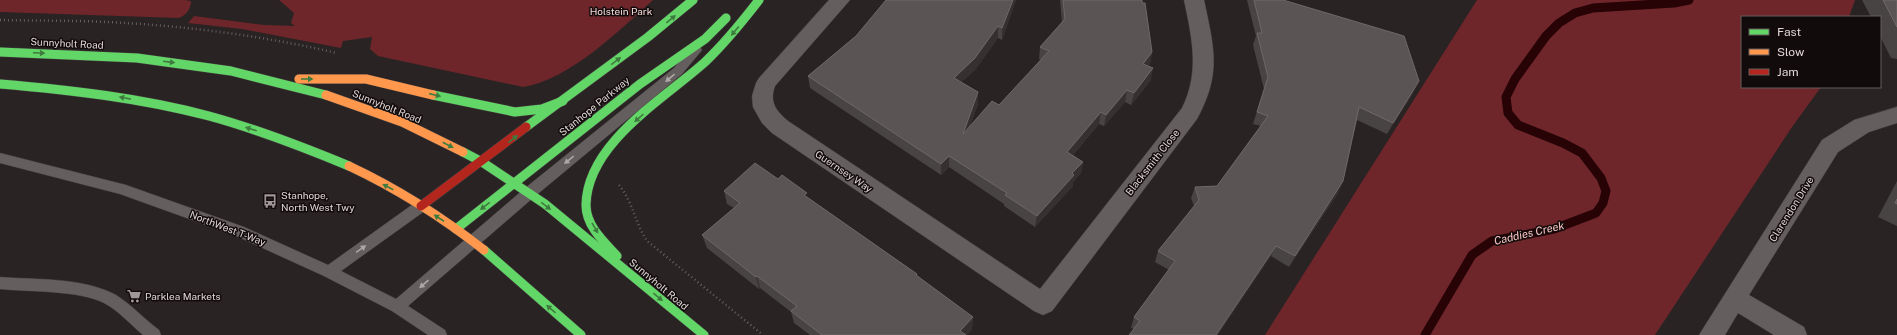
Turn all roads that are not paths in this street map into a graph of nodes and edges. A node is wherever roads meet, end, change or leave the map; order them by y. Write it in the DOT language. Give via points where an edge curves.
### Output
graph roads {
  1 [pos="694,0"];
  2 [pos="759,0"];
  3 [pos="840,0"];
  4 [pos="1194,0"];
  5 [pos="734,11"];
  6 [pos="705,39"];
  7 [pos="0,52"];
  8 [pos="268,79"];
  9 [pos="0,84"];
  10 [pos="563,101"];
  11 [pos="1897,115"];
  12 [pos="0,158"];
  13 [pos="482,162"];
  14 [pos="514,184"];
  15 [pos="529,193"];
  16 [pos="421,206"];
  17 [pos="456,229"];
  18 [pos="472,242"];
  19 [pos="329,272"];
  20 [pos="641,282"];
  21 [pos="0,283"];
  22 [pos="1734,298"];
  23 [pos="1043,304"];
  24 [pos="397,307"];
  25 [pos="154,335"];
  26 [pos="440,335"];
  27 [pos="581,335"];
  28 [pos="704,335"];
  29 [pos="1711,335"];
  30 [pos="1795,335"];
  10 -- 1 [label="main road, one-way"];
  2 -- 20 [label="main road, one-way" via="734,33 622,134 589,180 586,206 588,217 600,238"];
  3 -- 23 [label="street, Guernsey Way" via="766,83 762,93 766,113 780,127"];
  4 -- 23 [label="street, Blacksmith Close" via="1205,65 1204,82 1199,98"];
  5 -- 6 [label="main road, Stanhope Parkway"];
  6 -- 14 [label="main road, Stanhope Parkway" via="640,84"];
  6 -- 15 [label="lane, one-way" via="678,71"];
  7 -- 8 [label="main road, Sunnyholt Road, one-way" via="137,58"];
  8 -- 10 [label="main road, one-way" via="366,79 515,112 542,109"];
  8 -- 13 [label="main road, Sunnyholt Road, one-way" via="318,92 402,122"];
  16 -- 9 [label="main road, one-way" via="341,164 288,142 217,119 124,97 32,85"];
  13 -- 10 [label="main road, one-way"];
  11 -- 22 [label="street, Clarendon Drive" via="1870,122 1846,133 1830,146"];
  12 -- 19 [label="lane, NorthWest T-Way" via="121,189 239,231"];
  13 -- 14 [label="main road, Sunnyholt Road"];
  13 -- 16 [label="main road"];
  14 -- 15 [label="main road, Sunnyholt Road"];
  14 -- 17 [label="main road, Stanhope Parkway, one-way"];
  15 -- 18 [label="lane"];
  15 -- 20 [label="main road, Sunnyholt Road, one-way"];
  17 -- 16 [label="main road, one-way"];
  19 -- 16 [label="lane, one-way"];
  17 -- 18 [label="main road"];
  18 -- 24 [label="lane, one-way"];
  27 -- 18 [label="main road, one-way"];
  19 -- 24 [label="lane, NorthWest T-Way"];
  20 -- 28 [label="main road, Sunnyholt Road, one-way"];
  21 -- 25 [label="lane" via="81,291 103,296 122,307"];
  22 -- 29 [label="street, Clarendon Drive"];
  22 -- 30 [label="street"];
  24 -- 26 [label="lane, NorthWest T-Way"];
}
